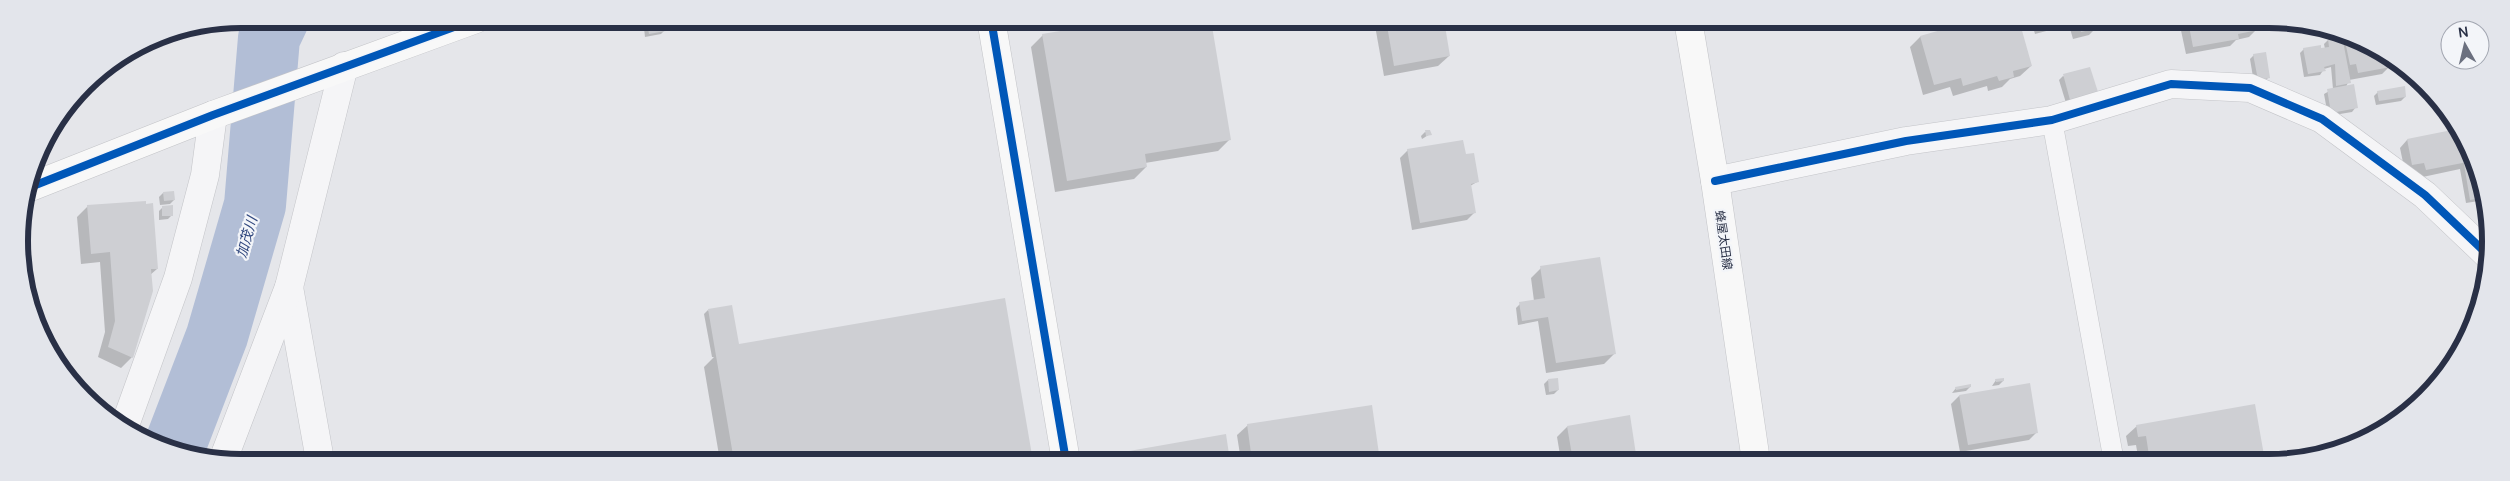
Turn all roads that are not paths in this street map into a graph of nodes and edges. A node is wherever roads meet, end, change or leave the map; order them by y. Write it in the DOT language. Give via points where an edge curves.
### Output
graph roads {
  1 [pos="451,28"];
  2 [pos="993,28"];
  3 [pos="1689,28"];
  4 [pos="344,66"];
  5 [pos="213,115"];
  6 [pos="2052,120"];
  7 [pos="1715,181"];
  8 [pos="35,185"];
  9 [pos="2482,250"];
  10 [pos="289,287"];
  11 [pos="127,421"];
  12 [pos="226,453"];
  13 [pos="319,454"];
  14 [pos="1065,454"];
  15 [pos="1755,454"];
  16 [pos="2113,454"];
  1 -- 4 [label="street"];
  2 -- 14 [label="street"];
  3 -- 7 [label="street, 蜂屋太田線"];
  4 -- 5 [label="street"];
  4 -- 10 [label="street"];
  5 -- 8 [label="street"];
  5 -- 11 [label="street" via="205,175 178,278"];
  6 -- 7 [label="street" via="1906,141"];
  6 -- 9 [label="street" via="2171,84 2250,88 2322,119 2425,195"];
  6 -- 16 [label="lane"];
  7 -- 15 [label="street, 蜂屋太田線"];
  10 -- 12 [label="street"];
  10 -- 13 [label="street"];
}
